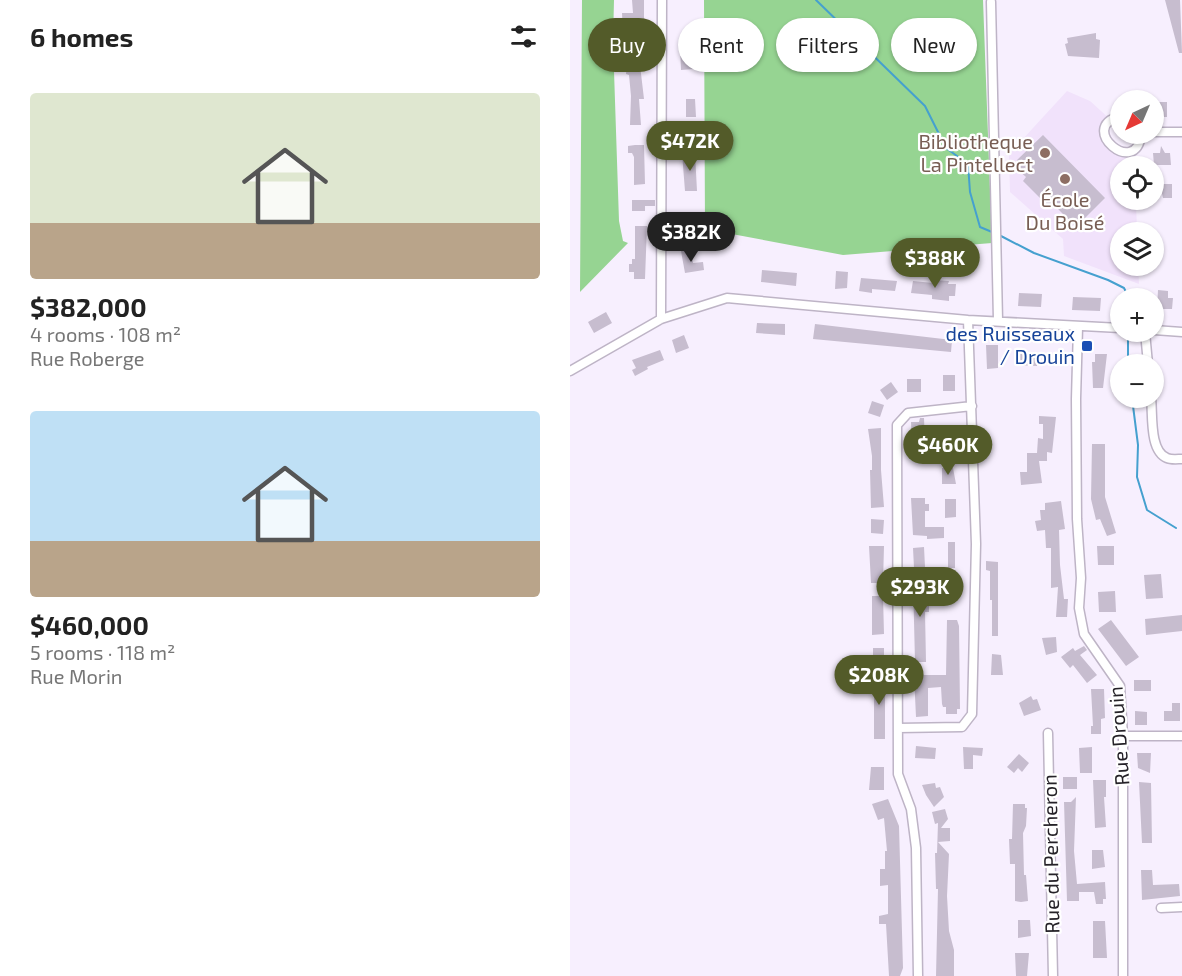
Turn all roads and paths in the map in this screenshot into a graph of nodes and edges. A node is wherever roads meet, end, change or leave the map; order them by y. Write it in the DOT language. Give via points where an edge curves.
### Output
graph roads {
  1 [pos="662,0"];
  2 [pos="991,2"];
  3 [pos="1110,122"];
  4 [pos="1164,132"];
  5 [pos="1182,132"];
  6 [pos="1138,144"];
  7 [pos="662,319"];
  8 [pos="968,320"];
  9 [pos="998,320"];
  10 [pos="1078,327"];
  11 [pos="1110,328"];
  12 [pos="1164,331"];
  13 [pos="1182,332"];
  14 [pos="570,371"];
  15 [pos="972,406"];
  16 [pos="1152,408"];
  17 [pos="1182,459"];
  18 [pos="898,728"];
  19 [pos="1048,733"];
  20 [pos="1123,736"];
  21 [pos="1182,736"];
  22 [pos="1161,908"];
  23 [pos="1182,908"];
  24 [pos="918,976"];
  25 [pos="1053,976"];
  26 [pos="1123,976"];
  1 -- 7 [label="street"];
  2 -- 9 [label="street"];
  3 -- 6 [label="street" via="1105,136 1111,147 1122,152"];
  4 -- 5 [label="street"];
  7 -- 8 [label="street" via="727,298"];
  7 -- 14 [label="street"];
  8 -- 9 [label="street"];
  8 -- 15 [label="street"];
  9 -- 10 [label="street"];
  10 -- 11 [label="street"];
  10 -- 20 [label="street, Rue Drouin" via="1079,608 1084,634 1120,686"];
  12 -- 13 [label="street"];
  15 -- 18 [label="street" via="908,413 897,425"];
  15 -- 18 [label="street" via="976,544 972,714 962,727"];
  16 -- 17 [label="street" via="1159,452 1168,459"];
  18 -- 24 [label="street" via="898,774 911,809 916,848"];
  19 -- 25 [label="street, Rue du Percheron"];
  20 -- 21 [label="street"];
  20 -- 26 [label="street, Rue Drouin"];
  22 -- 23 [label="street"];
}
